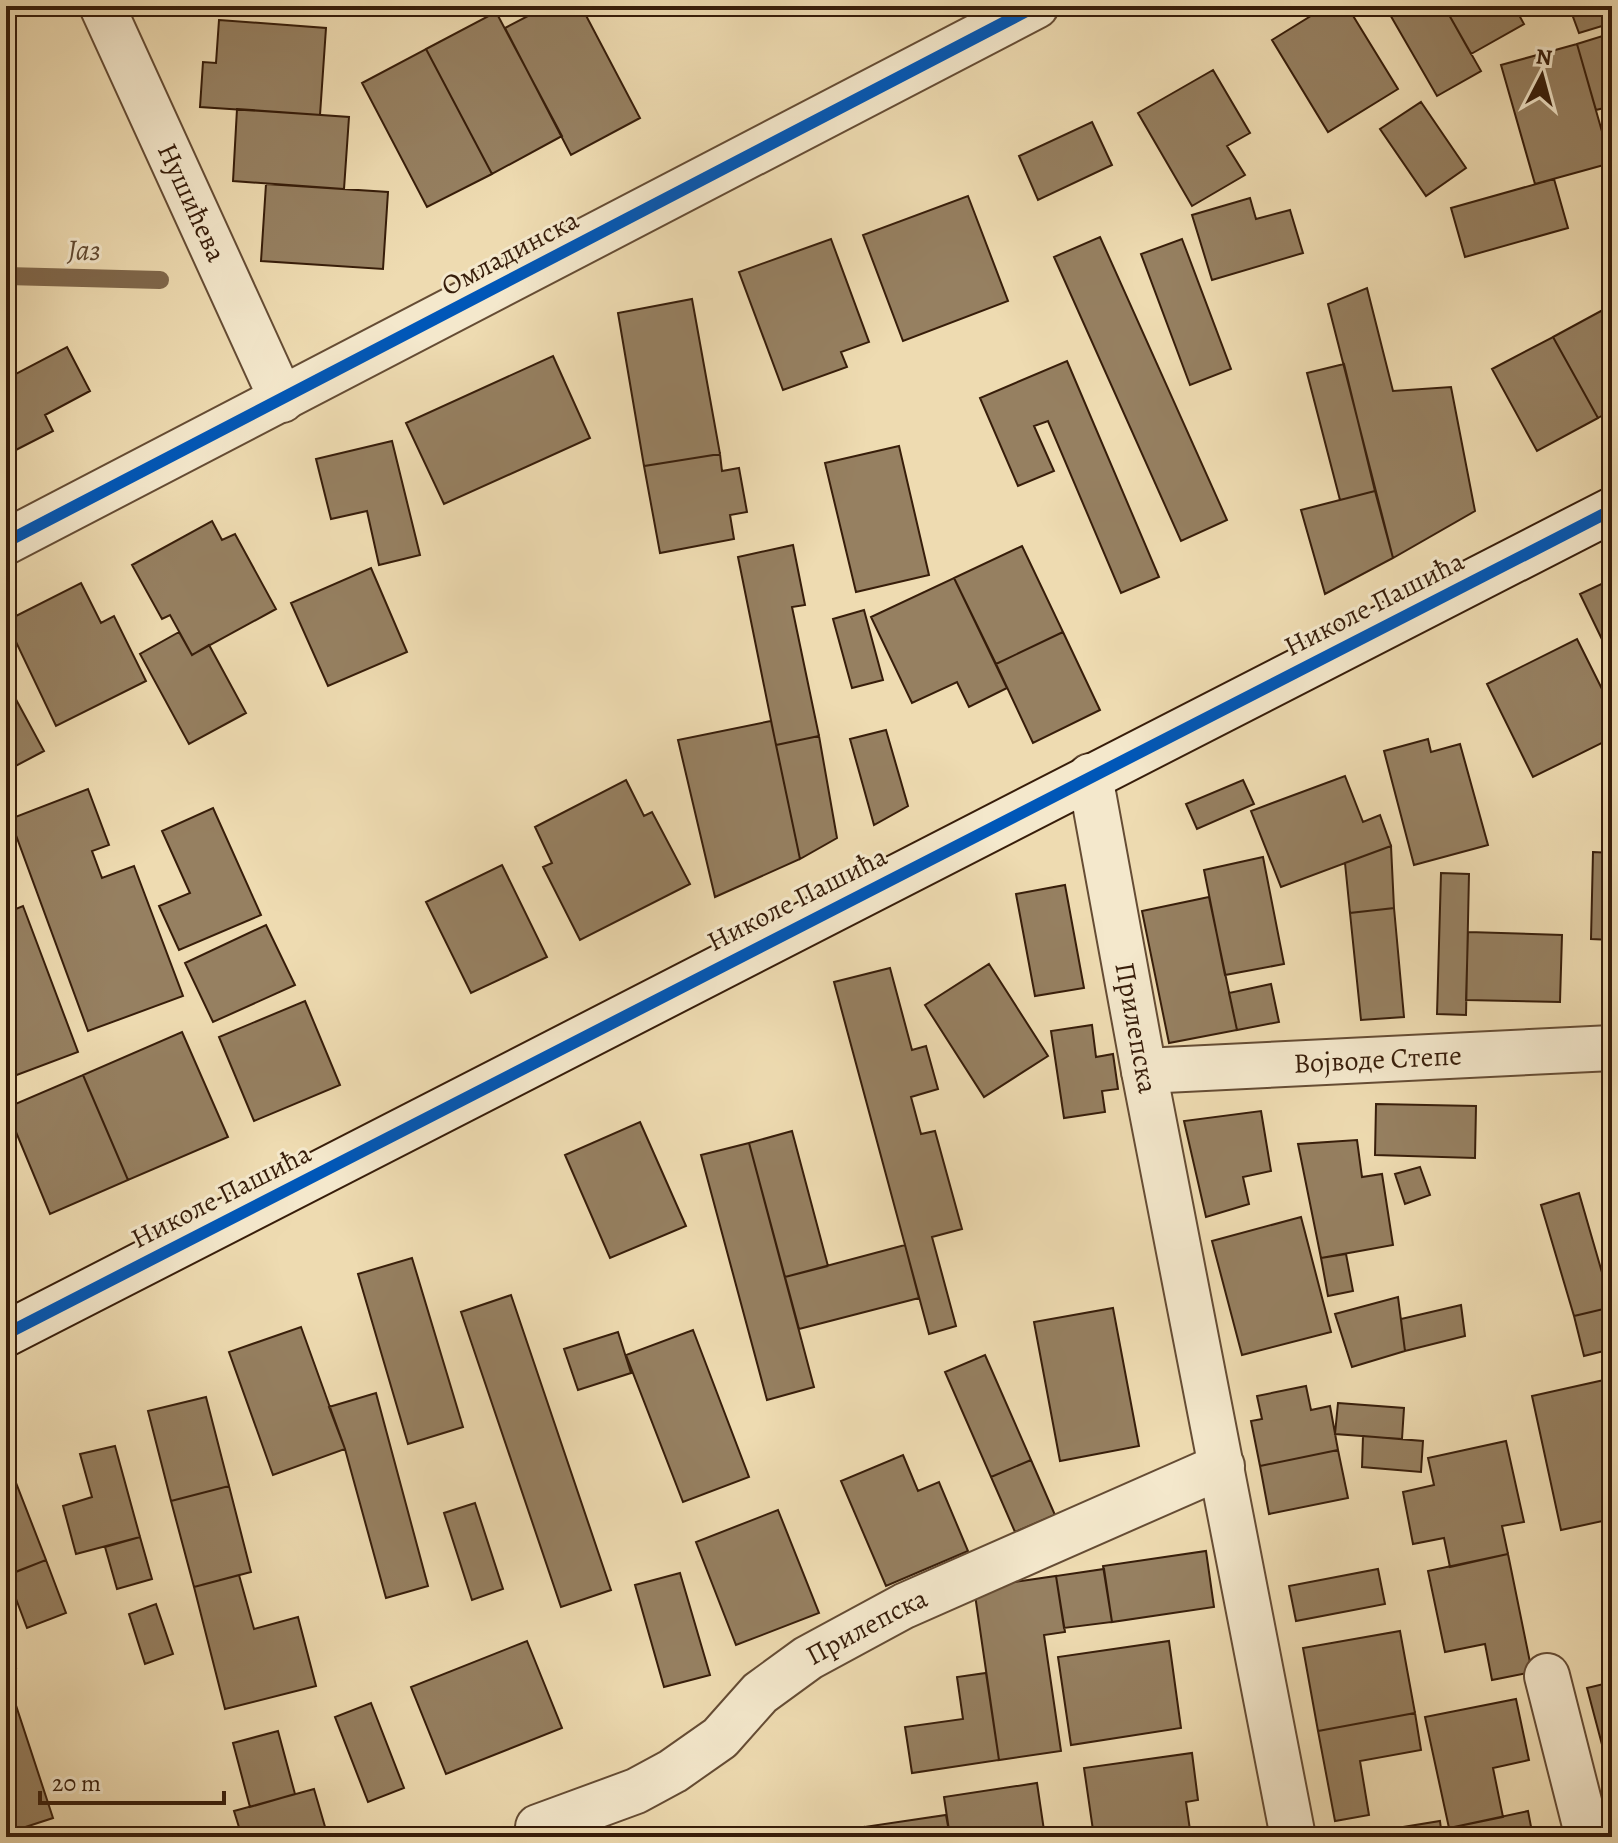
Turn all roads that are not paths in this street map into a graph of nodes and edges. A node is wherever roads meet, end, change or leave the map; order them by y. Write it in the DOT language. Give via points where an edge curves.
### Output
graph roads {
  1 [pos="102,6"];
  2 [pos="1036,6"];
  3 [pos="282,400"];
  4 [pos="1612,510"];
  5 [pos="6,542"];
  6 [pos="1090,776"];
  7 [pos="1612,1048"];
  8 [pos="1144,1071"];
  9 [pos="6,1334"];
  10 [pos="1222,1466"];
  11 [pos="1547,1676"];
  12 [pos="538,1827"];
  13 [pos="1293,1837"];
  14 [pos="1588,1837"];
  1 -- 3 [label="street, Нушићева"];
  2 -- 3 [label="street, Омладинска"];
  3 -- 5 [label="street, Омладинска"];
  4 -- 6 [label="street, Николе Пашића"];
  6 -- 8 [label="street, Прилепска"];
  6 -- 9 [label="street, Николе Пашића"];
  7 -- 8 [label="street, Војводе Степе"];
  8 -- 10 [label="street, Прилепска"];
  10 -- 12 [label="street, Прилепска" via="904,1606 808,1658 760,1693 720,1738 673,1771 636,1791"];
  10 -- 13 [label="street, Прилепска"];
  11 -- 14 [label="street"];
}
